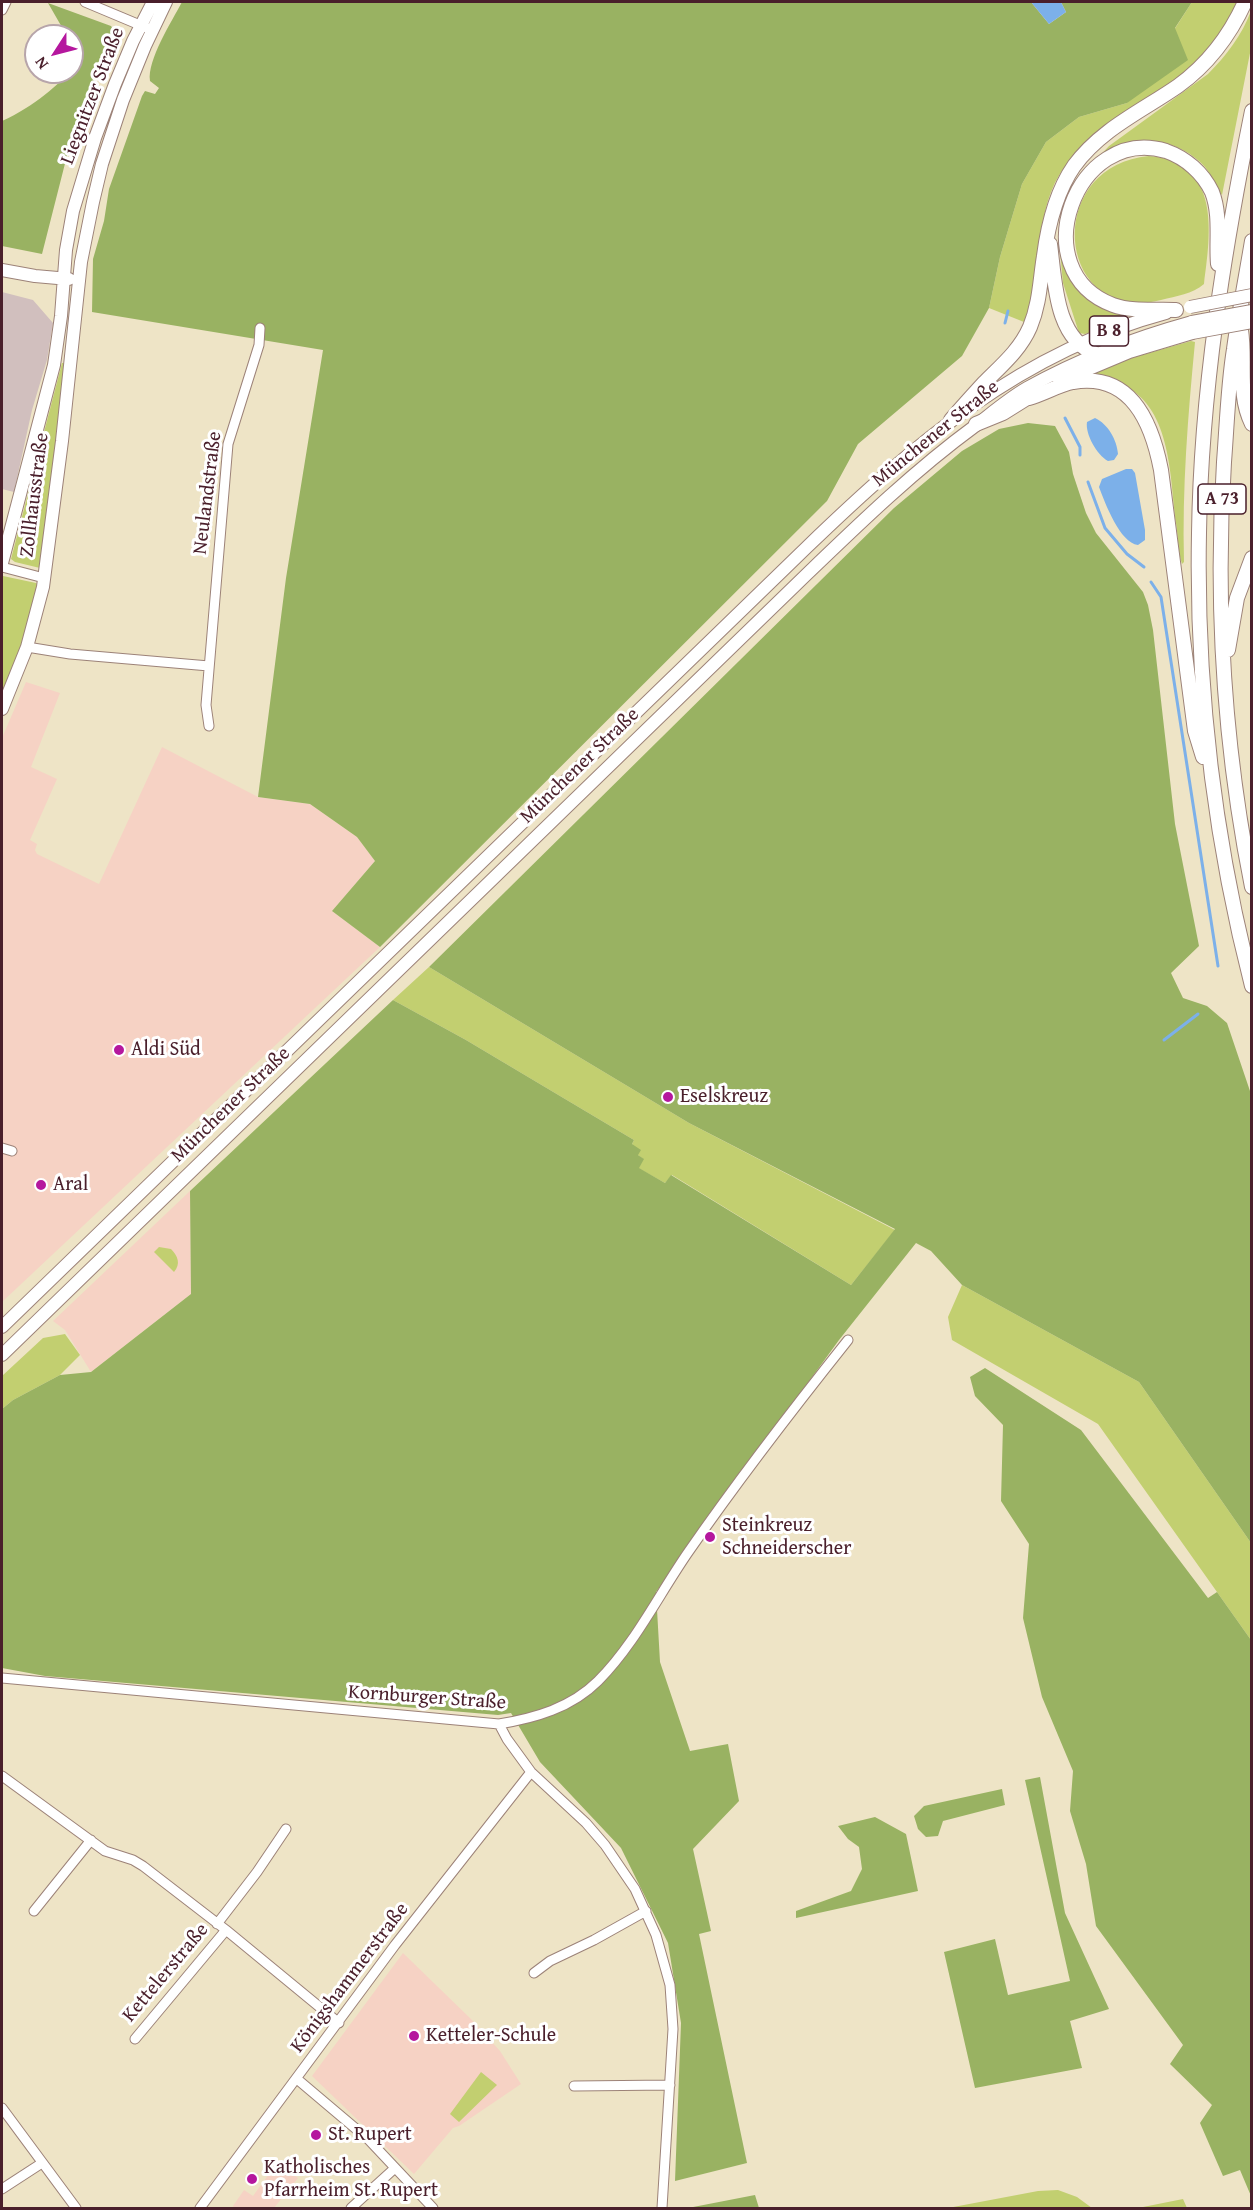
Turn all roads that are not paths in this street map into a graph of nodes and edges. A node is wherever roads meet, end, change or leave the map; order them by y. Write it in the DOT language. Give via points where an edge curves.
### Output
graph roads {
  1 [pos="6,2"];
  2 [pos="86,2"];
  3 [pos="153,2"];
  4 [pos="166,2"];
  5 [pos="1245,2"];
  6 [pos="2,10"];
  7 [pos="146,27"];
  8 [pos="1251,111"];
  9 [pos="1048,234"];
  10 [pos="1251,241"];
  11 [pos="2,270"];
  12 [pos="63,278"];
  13 [pos="79,279"];
  14 [pos="1220,284"];
  15 [pos="1251,295"];
  16 [pos="1183,308"];
  17 [pos="1251,311"];
  18 [pos="1245,320"];
  19 [pos="1192,327"];
  20 [pos="260,328"];
  21 [pos="1079,344"];
  22 [pos="1096,354"];
  23 [pos="56,355"];
  24 [pos="70,357"];
  25 [pos="1055,381"];
  26 [pos="951,420"];
  27 [pos="976,424"];
  28 [pos="1251,424"];
  29 [pos="1251,558"];
  30 [pos="2,565"];
  31 [pos="44,578"];
  32 [pos="27,646"];
  33 [pos="209,666"];
  34 [pos="1224,679"];
  35 [pos="2,709"];
  36 [pos="209,726"];
  37 [pos="1215,805"];
  38 [pos="1251,887"];
  39 [pos="1251,986"];
  40 [pos="2,1148"];
  41 [pos="12,1151"];
  42 [pos="2,1327"];
  43 [pos="848,1340"];
  44 [pos="2,1355"];
  45 [pos="2,1678"];
  46 [pos="499,1724"];
  47 [pos="531,1772"];
  48 [pos="2,1776"];
  49 [pos="286,1829"];
  50 [pos="91,1840"];
  51 [pos="34,1911"];
  52 [pos="646,1911"];
  53 [pos="221,1927"];
  54 [pos="534,1973"];
  55 [pos="339,2023"];
  56 [pos="135,2039"];
  57 [pos="297,2079"];
  58 [pos="670,2085"];
  59 [pos="574,2086"];
  60 [pos="2,2108"];
  61 [pos="42,2163"];
  62 [pos="395,2168"];
  63 [pos="2,2189"];
  64 [pos="76,2208"];
  65 [pos="200,2208"];
  66 [pos="351,2208"];
  67 [pos="433,2208"];
  68 [pos="662,2208"];
  1 -- 6 [label="street"];
  2 -- 7 [label="street"];
  3 -- 7 [label="main road, Liegnitzer Straße"];
  4 -- 7 [label="main road, Liegnitzer Straße"];
  5 -- 9 [label="highway" via="1228,33 1200,67 1171,91 1111,129 1081,158 1061,189"];
  7 -- 12 [label="main road, Liegnitzer Straße" via="109,99 69,230"];
  7 -- 13 [label="main road, Liegnitzer Straße" via="102,164"];
  8 -- 14 [label="highway, A 73"];
  9 -- 21 [label="highway" via="1058,298"];
  9 -- 26 [label="highway" via="1039,297 1029,329 1007,362"];
  10 -- 18 [label="highway, A 73"];
  11 -- 12 [label="main road"];
  12 -- 13 [label="main road"];
  12 -- 23 [label="main road, Zollhausstraße"];
  13 -- 24 [label="main road, Zollhausstraße"];
  14 -- 16 [label="highway" via="1216,209 1202,175 1187,161 1160,150 1137,148 1111,157 1091,173 1074,198 1066,233 1069,261 1082,283 1106,302 1123,308"];
  14 -- 37 [label="highway, A 73" via="1206,412 1199,532 1202,677"];
  15 -- 16 [label="main road, Münchener Straße / B 8, bridge"];
  16 -- 21 [label="main road, Münchener Straße / B 8"];
  17 -- 19 [label="main road, bridge"];
  18 -- 19 [label="highway, bridge"];
  18 -- 28 [label="highway" via="1243,398"];
  18 -- 34 [label="highway, A 73" via="1234,349 1221,503"];
  19 -- 22 [label="main road" via="1127,342"];
  19 -- 25 [label="highway"];
  20 -- 33 [label="street, Neulandstraße" via="259,345 228,444"];
  21 -- 22 [label="highway"];
  21 -- 26 [label="main road, Münchener Straße / B 8" via="1016,376"];
  22 -- 25 [label="main road"];
  23 -- 24 [label="main road"];
  23 -- 30 [label="main road, Zollhausstraße"];
  24 -- 31 [label="main road, Zollhausstraße"];
  25 -- 27 [label="highway"];
  25 -- 37 [label="highway" via="1090,382 1118,390 1140,409 1153,434 1195,731"];
  26 -- 42 [label="main road, Münchener Straße" via="844,512"];
  27 -- 44 [label="main road, Münchener Straße" via="831,550"];
  29 -- 34 [label="highway" via="1237,598"];
  30 -- 31 [label="street"];
  31 -- 32 [label="main road, Zollhausstraße"];
  32 -- 33 [label="street" via="70,654"];
  32 -- 35 [label="main road, Zollhausstraße"];
  33 -- 36 [label="street, Neulandstraße"];
  34 -- 38 [label="highway, A 73" via="1233,779"];
  37 -- 39 [label="highway, A 73"];
  40 -- 41 [label="street"];
  43 -- 46 [label="street, Kornburger Straße" via="734,1488 646,1619 598,1681 554,1710 531,1719"];
  45 -- 46 [label="street, Kornburger Straße"];
  46 -- 47 [label="street"];
  47 -- 52 [label="street" via="605,1845"];
  47 -- 55 [label="street, Königshammerstraße"];
  48 -- 50 [label="street, Kettelerstraße"];
  49 -- 53 [label="street, Kettelerstraße"];
  50 -- 51 [label="street"];
  50 -- 53 [label="street, Kettelerstraße" via="105,1851 143,1866"];
  52 -- 54 [label="street"];
  52 -- 58 [label="street" via="670,1985"];
  53 -- 55 [label="street, Kettelerstraße"];
  53 -- 56 [label="street, Kettelerstraße"];
  55 -- 57 [label="street, Königshammerstraße"];
  57 -- 62 [label="street" via="368,2139"];
  57 -- 65 [label="street, Königshammerstraße"];
  58 -- 59 [label="street"];
  58 -- 68 [label="street"];
  60 -- 61 [label="street"];
  61 -- 63 [label="street"];
  61 -- 64 [label="street"];
  62 -- 66 [label="street"];
  62 -- 67 [label="street"];
}
